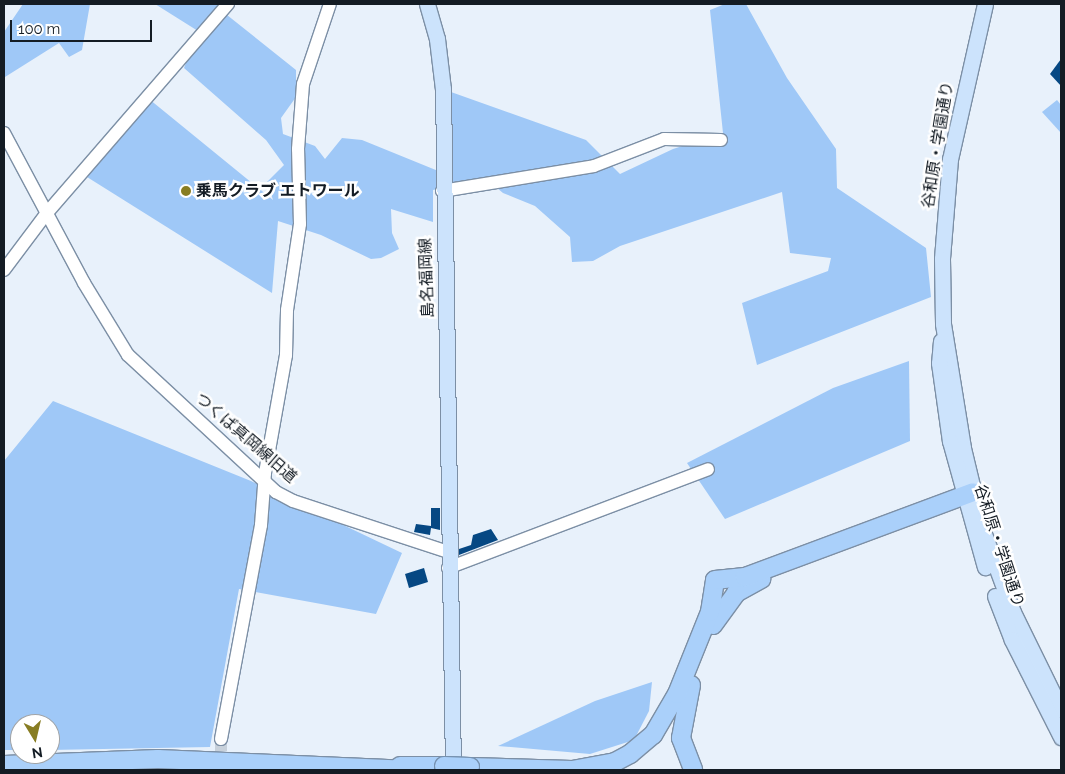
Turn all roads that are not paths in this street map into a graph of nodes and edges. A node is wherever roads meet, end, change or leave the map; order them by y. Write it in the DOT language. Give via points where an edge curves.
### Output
graph roads {
  1 [pos="228,4"];
  2 [pos="330,4"];
  3 [pos="427,4"];
  4 [pos="985,4"];
  5 [pos="4,133"];
  6 [pos="721,140"];
  7 [pos="442,191"];
  8 [pos="46,214"];
  9 [pos="4,270"];
  10 [pos="708,469"];
  11 [pos="266,481"];
  12 [pos="968,493"];
  13 [pos="448,560"];
  14 [pos="726,592"];
  15 [pos="1061,710"];
  16 [pos="1061,736"];
  17 [pos="221,740"];
  18 [pos="4,765"];
  19 [pos="377,767"];
  20 [pos="456,768"];
  21 [pos="411,770"];
  22 [pos="693,770"];
  1 -- 8 [label="street"];
  2 -- 11 [label="street" via="303,84 298,149 300,224 287,310 286,355"];
  3 -- 7 [label="main road, 島名福岡線" via="441,63"];
  4 -- 12 [label="main road, 谷和原・学園通り" via="950,159 942,260 940,371"];
  5 -- 8 [label="street, つくば真岡線旧道"];
  6 -- 7 [label="street" via="664,139 594,166"];
  7 -- 13 [label="main road, 島名福岡線"];
  8 -- 9 [label="street"];
  8 -- 11 [label="street, つくば真岡線旧道" via="117,341"];
  10 -- 13 [label="street"];
  11 -- 13 [label="street, つくば真岡線旧道" via="293,501"];
  11 -- 17 [label="street" via="258,543"];
  12 -- 14 [label="highway" via="819,550"];
  12 -- 15 [label="main road, 谷和原・学園通り" via="999,580"];
  12 -- 16 [label="main road, 谷和原・学園通り" via="1012,640"];
  13 -- 20 [label="main road"];
  14 -- 20 [label="highway" via="710,612 677,694 653,735 630,754 599,766 572,770"];
  14 -- 22 [label="highway" via="694,674 681,722 684,751"];
  18 -- 19 [label="highway" via="158,759"];
  19 -- 20 [label="highway"];
  19 -- 21 [label="highway"];
}
